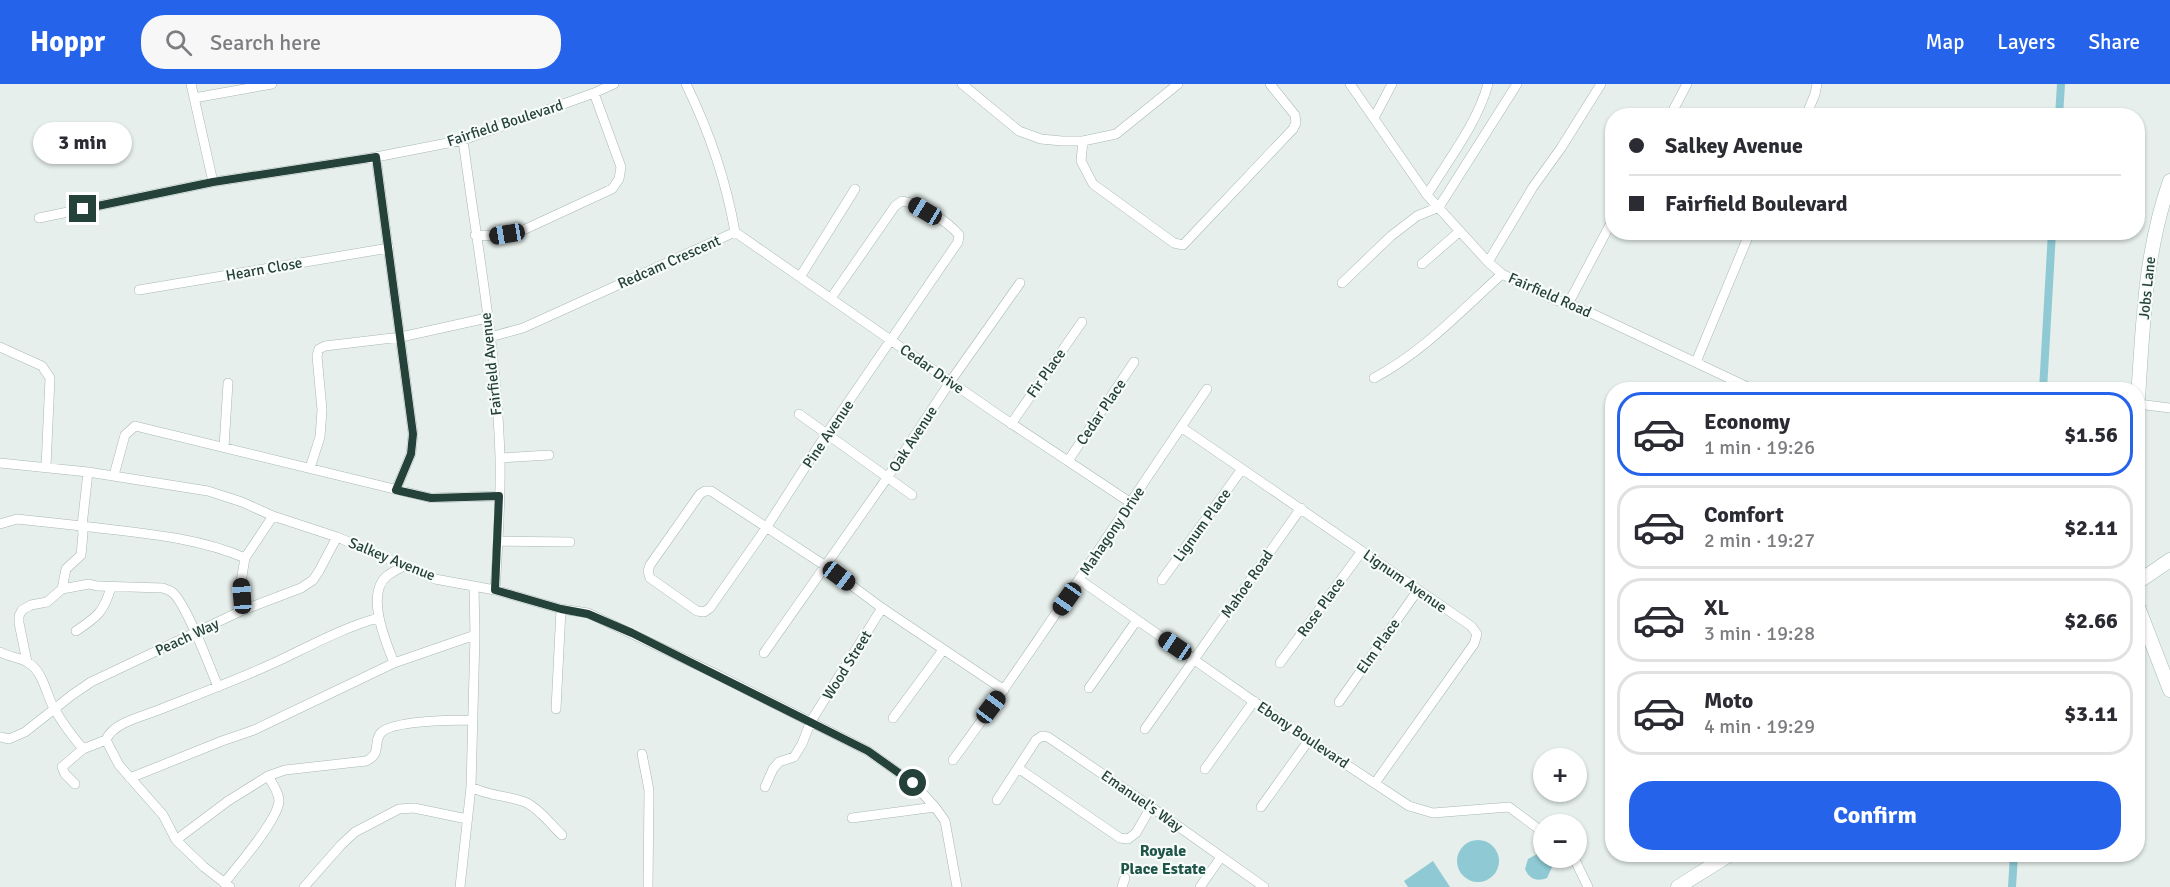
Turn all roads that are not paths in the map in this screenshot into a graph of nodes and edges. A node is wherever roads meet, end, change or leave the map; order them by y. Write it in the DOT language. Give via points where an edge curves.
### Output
graph roads {
  1 [pos="191,84"];
  2 [pos="272,84"];
  3 [pos="614,84"];
  4 [pos="686,84"];
  5 [pos="962,84"];
  6 [pos="1178,84"];
  7 [pos="1270,84"];
  8 [pos="1350,84"];
  9 [pos="1392,84"];
  10 [pos="1488,84"];
  11 [pos="1517,84"];
  12 [pos="1601,84"];
  13 [pos="1687,84"];
  14 [pos="1817,84"];
  15 [pos="594,93"];
  16 [pos="194,98"];
  17 [pos="1674,108"];
  18 [pos="1809,108"];
  19 [pos="1374,118"];
  20 [pos="463,140"];
  21 [pos="1083,141"];
  22 [pos="376,157"];
  23 [pos="213,182"];
  24 [pos="2169,187"];
  25 [pos="855,189"];
  26 [pos="1427,195"];
  27 [pos="1439,207"];
  28 [pos="39,218"];
  29 [pos="1460,231"];
  30 [pos="735,232"];
  31 [pos="1605,234"];
  32 [pos="475,235"];
  33 [pos="1747,240"];
  34 [pos="388,248"];
  35 [pos="1488,262"];
  36 [pos="1422,264"];
  37 [pos="1502,273"];
  38 [pos="800,277"];
  39 [pos="1020,283"];
  40 [pos="1342,283"];
  41 [pos="139,290"];
  42 [pos="831,298"];
  43 [pos="1568,304"];
  44 [pos="487,318"];
  45 [pos="1082,322"];
  46 [pos="401,337"];
  47 [pos="490,337"];
  48 [pos="891,341"];
  49 [pos="0,347"];
  50 [pos="1134,362"];
  51 [pos="1696,362"];
  52 [pos="1374,378"];
  53 [pos="950,382"];
  54 [pos="1737,382"];
  55 [pos="2139,382"];
  56 [pos="228,383"];
  57 [pos="1207,390"];
  58 [pos="2145,405"];
  59 [pos="2170,408"];
  60 [pos="799,414"];
  61 [pos="1011,424"];
  62 [pos="1181,427"];
  63 [pos="827,433"];
  64 [pos="224,447"];
  65 [pos="549,456"];
  66 [pos="500,458"];
  67 [pos="1068,461"];
  68 [pos="0,463"];
  69 [pos="46,466"];
  70 [pos="310,468"];
  71 [pos="1242,469"];
  72 [pos="88,472"];
  73 [pos="114,476"];
  74 [pos="887,478"];
  75 [pos="396,490"];
  76 [pos="912,495"];
  77 [pos="499,496"];
  78 [pos="1131,503"];
  79 [pos="1301,508"];
  80 [pos="273,516"];
  81 [pos="0,524"];
  82 [pos="82,526"];
  83 [pos="766,528"];
  84 [pos="337,537"];
  85 [pos="498,541"];
  86 [pos="570,542"];
  87 [pos="1362,551"];
  88 [pos="245,558"];
  89 [pos="2170,560"];
  90 [pos="824,565"];
  91 [pos="404,566"];
  92 [pos="2145,577"];
  93 [pos="1080,580"];
  94 [pos="1162,580"];
  95 [pos="111,587"];
  96 [pos="474,587"];
  97 [pos="62,589"];
  98 [pos="495,590"];
  99 [pos="1418,590"];
  100 [pos="882,608"];
  101 [pos="561,609"];
  102 [pos="243,610"];
  103 [pos="378,618"];
  104 [pos="1137,620"];
  105 [pos="2145,625"];
  106 [pos="76,631"];
  107 [pos="196,633"];
  108 [pos="475,635"];
  109 [pos="943,650"];
  110 [pos="0,652"];
  111 [pos="764,653"];
  112 [pos="1194,659"];
  113 [pos="27,662"];
  114 [pos="394,663"];
  115 [pos="1280,663"];
  116 [pos="218,687"];
  117 [pos="1089,688"];
  118 [pos="1004,690"];
  119 [pos="2170,690"];
  120 [pos="1254,701"];
  121 [pos="1339,702"];
  122 [pos="54,709"];
  123 [pos="556,709"];
  124 [pos="893,718"];
  125 [pos="473,720"];
  126 [pos="811,721"];
  127 [pos="1145,729"];
  128 [pos="0,737"];
  129 [pos="106,740"];
  130 [pos="1309,740"];
  131 [pos="83,749"];
  132 [pos="642,754"];
  133 [pos="953,760"];
  134 [pos="1018,768"];
  135 [pos="1205,769"];
  136 [pos="268,776"];
  137 [pos="130,778"];
  138 [pos="1375,783"];
  139 [pos="75,784"];
  140 [pos="471,787"];
  141 [pos="765,787"];
  142 [pos="997,800"];
  143 [pos="935,807"];
  144 [pos="1152,807"];
  145 [pos="1261,807"];
  146 [pos="852,818"];
  147 [pos="467,819"];
  148 [pos="1533,825"];
  149 [pos="562,835"];
  150 [pos="176,840"];
  151 [pos="1221,858"];
  152 [pos="1718,862"];
  153 [pos="1579,868"];
  154 [pos="227,885"];
  155 [pos="1257,885"];
  156 [pos="303,887"];
  157 [pos="460,887"];
  158 [pos="648,887"];
  159 [pos="957,887"];
  160 [pos="1200,887"];
  161 [pos="1588,887"];
  162 [pos="1678,887"];
  1 -- 16 [label="street"];
  2 -- 16 [label="street"];
  3 -- 15 [label="street, Fairfield Boulevard"];
  4 -- 30 [label="street, Redcam Crescent" via="728,193"];
  5 -- 21 [label="street" via="1019,130 1041,139"];
  6 -- 21 [label="street" via="1116,134"];
  7 -- 21 [label="street" via="1295,115 1293,129 1183,245 1174,243 1093,184 1081,161"];
  8 -- 19 [label="street, Fairfield Road"];
  9 -- 19 [label="street"];
  10 -- 26 [label="street" via="1473,119"];
  11 -- 27 [label="street"];
  12 -- 35 [label="street"];
  13 -- 17 [label="street"];
  14 -- 18 [label="street"];
  15 -- 20 [label="street, Fairfield Boulevard"];
  15 -- 32 [label="street" via="621,167 612,189 519,232"];
  16 -- 23 [label="street"];
  19 -- 26 [label="street, Fairfield Road"];
  20 -- 22 [label="street, Fairfield Boulevard"];
  20 -- 32 [label="street, Fairfield Avenue"];
  22 -- 23 [label="street, Fairfield Boulevard"];
  22 -- 34 [label="street"];
  23 -- 28 [label="street, Fairfield Boulevard"];
  24 -- 55 [label="street, Jobs Lane" via="2154,233"];
  25 -- 38 [label="street"];
  26 -- 27 [label="street, Fairfield Road"];
  27 -- 29 [label="street, Fairfield Road"];
  27 -- 40 [label="street" via="1417,216 1391,236"];
  29 -- 35 [label="street, Fairfield Road"];
  29 -- 36 [label="street"];
  30 -- 38 [label="street, Cedar Drive"];
  30 -- 47 [label="street, Redcam Crescent" via="523,328"];
  31 -- 43 [label="street"];
  32 -- 44 [label="street, Fairfield Avenue"];
  33 -- 51 [label="street"];
  34 -- 41 [label="street, Hearn Close"];
  34 -- 46 [label="street"];
  35 -- 37 [label="street, Fairfield Road"];
  37 -- 43 [label="street, Fairfield Road"];
  37 -- 52 [label="street" via="1427,342"];
  38 -- 42 [label="street, Cedar Drive"];
  39 -- 53 [label="street, Oak Avenue"];
  42 -- 48 [label="street, Cedar Drive"];
  42 -- 48 [label="street, Pine Avenue" via="902,201 953,227 958,242"];
  43 -- 51 [label="street, Fairfield Road"];
  44 -- 46 [label="street"];
  44 -- 47 [label="street, Fairfield Avenue"];
  45 -- 61 [label="street, Fir Place"];
  46 -- 70 [label="street" via="325,346 319,350 320,437"];
  46 -- 75 [label="street" via="413,434 411,454"];
  47 -- 66 [label="street, Fairfield Avenue"];
  48 -- 53 [label="street, Cedar Drive"];
  48 -- 63 [label="street, Pine Avenue"];
  49 -- 69 [label="street" via="42,366 50,378"];
  50 -- 67 [label="street, Cedar Place"];
  51 -- 54 [label="street, Fairfield Road"];
  53 -- 61 [label="street, Cedar Drive"];
  53 -- 74 [label="street, Oak Avenue"];
  56 -- 64 [label="street"];
  57 -- 62 [label="street, Mahagony Drive"];
  58 -- 59 [label="street"];
  60 -- 63 [label="street"];
  61 -- 67 [label="street, Cedar Drive"];
  62 -- 71 [label="street, Lignum Avenue"];
  62 -- 78 [label="street, Mahagony Drive"];
  63 -- 74 [label="street"];
  63 -- 83 [label="street, Pine Avenue"];
  64 -- 70 [label="street"];
  64 -- 73 [label="street" via="135,426 125,435"];
  65 -- 66 [label="street"];
  66 -- 77 [label="street, Fairfield Avenue"];
  67 -- 78 [label="street, Cedar Drive"];
  68 -- 69 [label="street, Salkey Avenue"];
  69 -- 72 [label="street, Salkey Avenue"];
  70 -- 75 [label="street"];
  71 -- 79 [label="street, Lignum Avenue"];
  71 -- 94 [label="street, Lignum Place"];
  72 -- 73 [label="street, Salkey Avenue"];
  72 -- 82 [label="street"];
  73 -- 80 [label="street, Salkey Avenue" via="208,491"];
  74 -- 76 [label="street"];
  74 -- 90 [label="street, Oak Avenue"];
  75 -- 77 [label="street" via="431,498"];
  77 -- 85 [label="street, Fairfield Avenue"];
  78 -- 93 [label="street, Mahagony Drive"];
  79 -- 87 [label="street, Lignum Avenue"];
  79 -- 112 [label="street, Mahoe Road"];
  80 -- 84 [label="street, Salkey Avenue"];
  80 -- 88 [label="street"];
  81 -- 82 [label="street" via="17,519"];
  82 -- 88 [label="street" via="179,539"];
  82 -- 97 [label="street" via="81,555 66,569"];
  83 -- 83 [label="street, Pine Avenue" via="704,612 650,578 650,565 705,491 711,491"];
  83 -- 90 [label="street"];
  84 -- 91 [label="street, Salkey Avenue"];
  84 -- 102 [label="street, Peach Way" via="313,580"];
  85 -- 86 [label="street"];
  85 -- 98 [label="street, Fairfield Avenue"];
  87 -- 99 [label="street, Lignum Avenue"];
  87 -- 115 [label="street, Rose Place"];
  88 -- 102 [label="street" via="241,582"];
  89 -- 92 [label="street"];
  90 -- 100 [label="street"];
  90 -- 111 [label="street, Oak Avenue"];
  91 -- 96 [label="street, Salkey Avenue" via="435,579"];
  91 -- 103 [label="street" via="386,576 378,590"];
  93 -- 104 [label="street, Ebony Boulevard"];
  93 -- 118 [label="street, Mahagony Drive"];
  95 -- 97 [label="street" via="90,584"];
  95 -- 106 [label="street" via="101,613"];
  95 -- 107 [label="street" via="172,591"];
  96 -- 98 [label="street, Salkey Avenue"];
  96 -- 108 [label="street"];
  97 -- 113 [label="street" via="47,602 22,610 19,616"];
  98 -- 101 [label="street, Salkey Avenue"];
  99 -- 121 [label="street, Elm Place"];
  99 -- 138 [label="street, Lignum Avenue" via="1477,634 1474,644"];
  100 -- 109 [label="street"];
  100 -- 126 [label="street, Wood Street"];
  101 -- 123 [label="street"];
  101 -- 126 [label="street, Salkey Avenue" via="606,621"];
  102 -- 107 [label="street, Peach Way"];
  103 -- 114 [label="street"];
  103 -- 116 [label="street" via="334,633"];
  104 -- 112 [label="street, Ebony Boulevard"];
  104 -- 117 [label="street"];
  105 -- 119 [label="street"];
  107 -- 116 [label="street"];
  107 -- 122 [label="street, Peach Way" via="91,682"];
  108 -- 114 [label="street"];
  108 -- 125 [label="street"];
  109 -- 118 [label="street"];
  109 -- 124 [label="street"];
  110 -- 113 [label="street"];
  112 -- 120 [label="street, Ebony Boulevard"];
  112 -- 127 [label="street, Mahoe Road"];
  113 -- 122 [label="street" via="47,688"];
  114 -- 137 [label="street" via="254,730"];
  116 -- 129 [label="street" via="115,728"];
  118 -- 133 [label="street, Mahagony Drive"];
  120 -- 130 [label="street, Ebony Boulevard"];
  120 -- 135 [label="street"];
  122 -- 128 [label="street, Peach Way" via="26,732 9,739"];
  122 -- 131 [label="street"];
  125 -- 136 [label="street" via="441,720 390,728 382,731 377,751 366,761 285,770"];
  125 -- 140 [label="street"];
  126 -- 141 [label="street, Wood Street" via="794,757 779,762"];
  126 -- 143 [label="street, Salkey Avenue" via="868,751 913,783"];
  129 -- 131 [label="street"];
  129 -- 137 [label="street"];
  130 -- 138 [label="street, Ebony Boulevard"];
  130 -- 145 [label="street"];
  131 -- 139 [label="street" via="62,767"];
  132 -- 158 [label="street" via="649,790"];
  134 -- 142 [label="street"];
  134 -- 144 [label="street, Emanuel's Way" via="1036,740 1048,737"];
  134 -- 144 [label="street" via="1120,838 1128,839 1136,833"];
  136 -- 150 [label="street"];
  136 -- 154 [label="street" via="279,802"];
  137 -- 150 [label="street" via="163,815"];
  138 -- 148 [label="street, Ebony Boulevard" via="1409,806 1433,813 1509,807"];
  140 -- 147 [label="street"];
  140 -- 149 [label="street" via="524,802"];
  143 -- 146 [label="street"];
  143 -- 159 [label="street, Salkey Avenue" via="945,821"];
  144 -- 151 [label="street, Emanuel's Way"];
  147 -- 156 [label="street" via="414,808 399,809 355,832"];
  147 -- 157 [label="street"];
  150 -- 154 [label="street"];
  151 -- 155 [label="street, Emanuel's Way"];
  151 -- 160 [label="street"];
  152 -- 162 [label="street"];
  153 -- 161 [label="street"];
}
